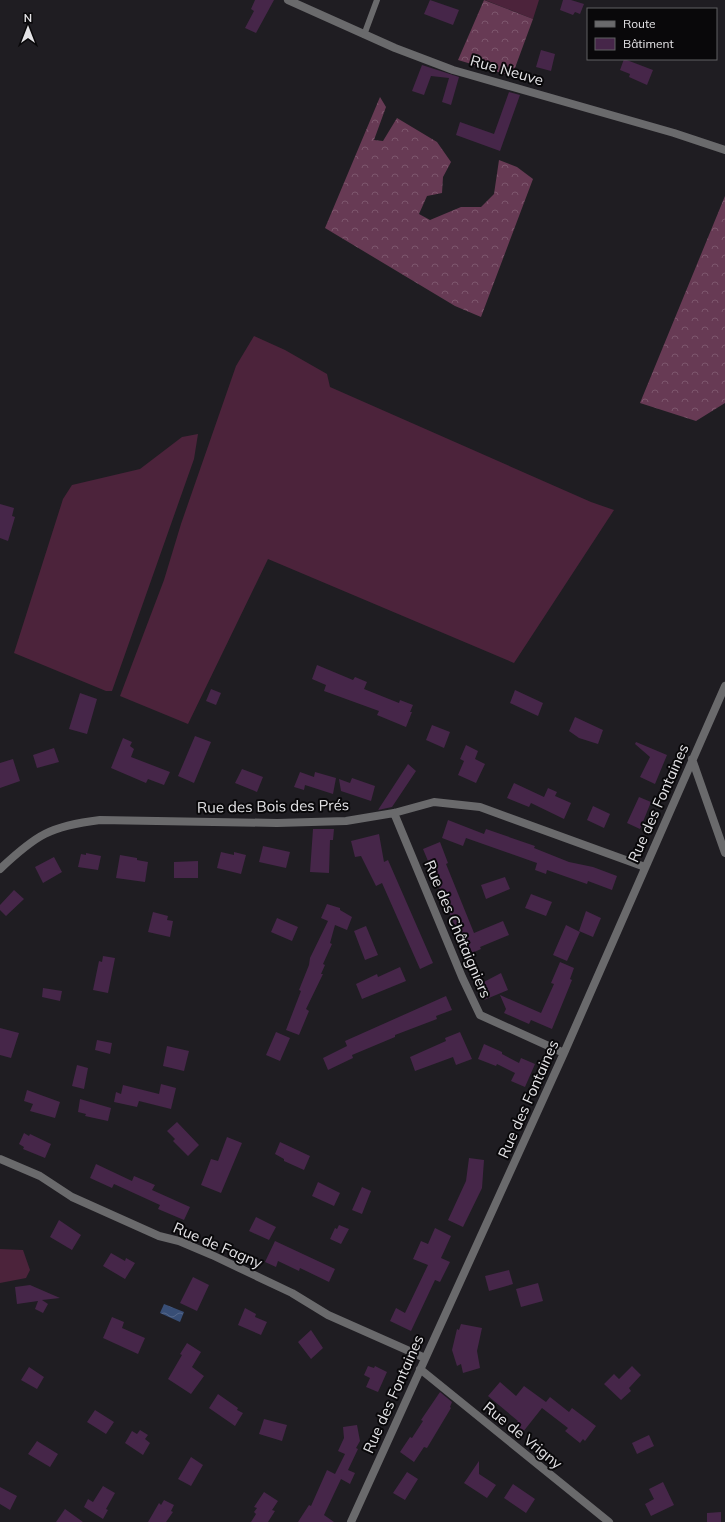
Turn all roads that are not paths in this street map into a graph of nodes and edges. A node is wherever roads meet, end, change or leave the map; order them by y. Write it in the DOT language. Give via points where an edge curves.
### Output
graph roads {
  1 [pos="288,0"];
  2 [pos="377,0"];
  3 [pos="364,35"];
  4 [pos="725,150"];
  5 [pos="725,686"];
  6 [pos="692,760"];
  7 [pos="394,813"];
  8 [pos="725,853"];
  9 [pos="645,867"];
  10 [pos="0,869"];
  11 [pos="564,1054"];
  12 [pos="0,1159"];
  13 [pos="425,1358"];
  14 [pos="420,1369"];
  15 [pos="351,1522"];
  16 [pos="609,1522"];
  1 -- 3 [label="street, Rue Neuve"];
  2 -- 3 [label="lane"];
  3 -- 4 [label="street, Rue Neuve" via="453,70"];
  5 -- 6 [label="street, Rue des Fontaines"];
  6 -- 8 [label="street"];
  6 -- 9 [label="street, Rue des Fontaines"];
  7 -- 9 [label="street, Rue des Bois des Prés" via="434,802 480,807"];
  7 -- 10 [label="street, Rue des Bois des Prés" via="346,821 277,823 100,820 71,823 48,831 25,845"];
  7 -- 11 [label="street, Rue des Châtaigniers" via="462,978 480,1015"];
  9 -- 11 [label="street, Rue des Fontaines"];
  11 -- 13 [label="street, Rue des Fontaines"];
  12 -- 13 [label="street, Rue de Fagny" via="40,1176 72,1197 159,1236 179,1241 212,1255 292,1293 328,1315"];
  13 -- 14 [label="street, Rue des Fontaines"];
  14 -- 15 [label="street, Rue des Fontaines"];
  14 -- 16 [label="street, Rue de Vrigny"];
}
